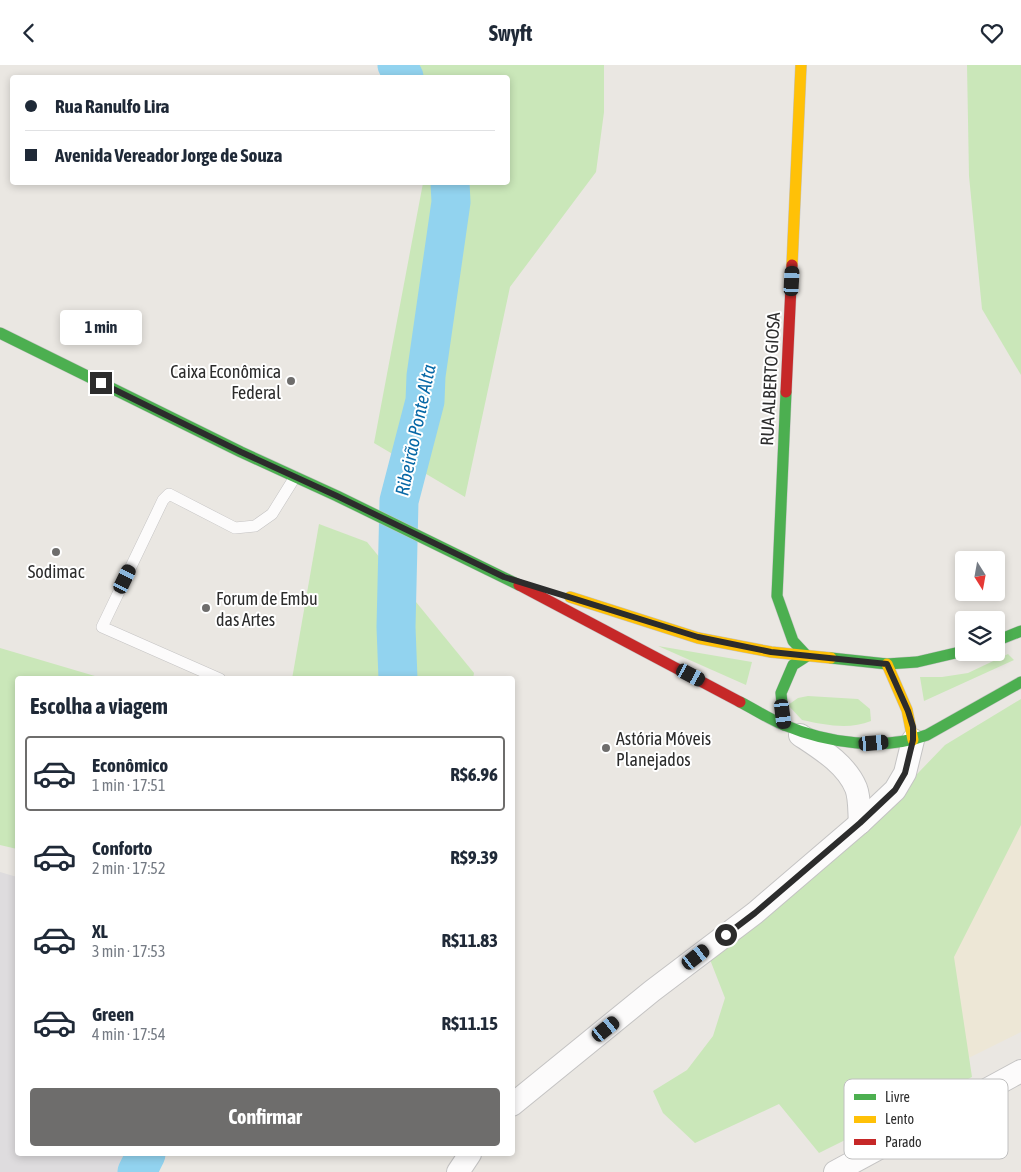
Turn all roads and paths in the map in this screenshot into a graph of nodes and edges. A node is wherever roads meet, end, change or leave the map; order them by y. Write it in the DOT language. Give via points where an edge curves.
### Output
graph roads {
  1 [pos="801,65"];
  2 [pos="0,333"];
  3 [pos="296,477"];
  4 [pos="504,577"];
  5 [pos="1021,631"];
  6 [pos="1005,637"];
  7 [pos="955,654"];
  8 [pos="807,656"];
  9 [pos="887,664"];
  10 [pos="213,676"];
  11 [pos="1021,682"];
  12 [pos="784,725"];
  13 [pos="913,740"];
  14 [pos="860,823"];
  15 [pos="1021,1071"];
  16 [pos="1006,1079"];
  17 [pos="515,1103"];
  18 [pos="469,1156"];
  19 [pos="859,1159"];
  20 [pos="458,1172"];
  21 [pos="835,1172"];
  1 -- 8 [label="main road, RUA ALBERTO GIOSA" via="777,596 793,641"];
  2 -- 3 [label="main road"];
  3 -- 4 [label="main road"];
  3 -- 10 [label="lane" via="272,515 255,526 235,528 169,494 163,500 102,627"];
  4 -- 8 [label="main road" via="698,637"];
  4 -- 12 [label="main road"];
  5 -- 6 [label="main road"];
  7 -- 9 [label="main road" via="917,662"];
  8 -- 9 [label="main road"];
  8 -- 12 [label="main road" via="793,665 781,693"];
  9 -- 13 [label="main road" via="908,711"];
  11 -- 13 [label="main road"];
  12 -- 13 [label="main road" via="830,740 874,743"];
  12 -- 14 [label="street" via="844,769 856,789"];
  13 -- 14 [label="street" via="905,773 895,790"];
  14 -- 17 [label="street" via="755,913 652,991"];
  15 -- 16 [label="street"];
  18 -- 20 [label="street"];
  19 -- 21 [label="street"];
}
